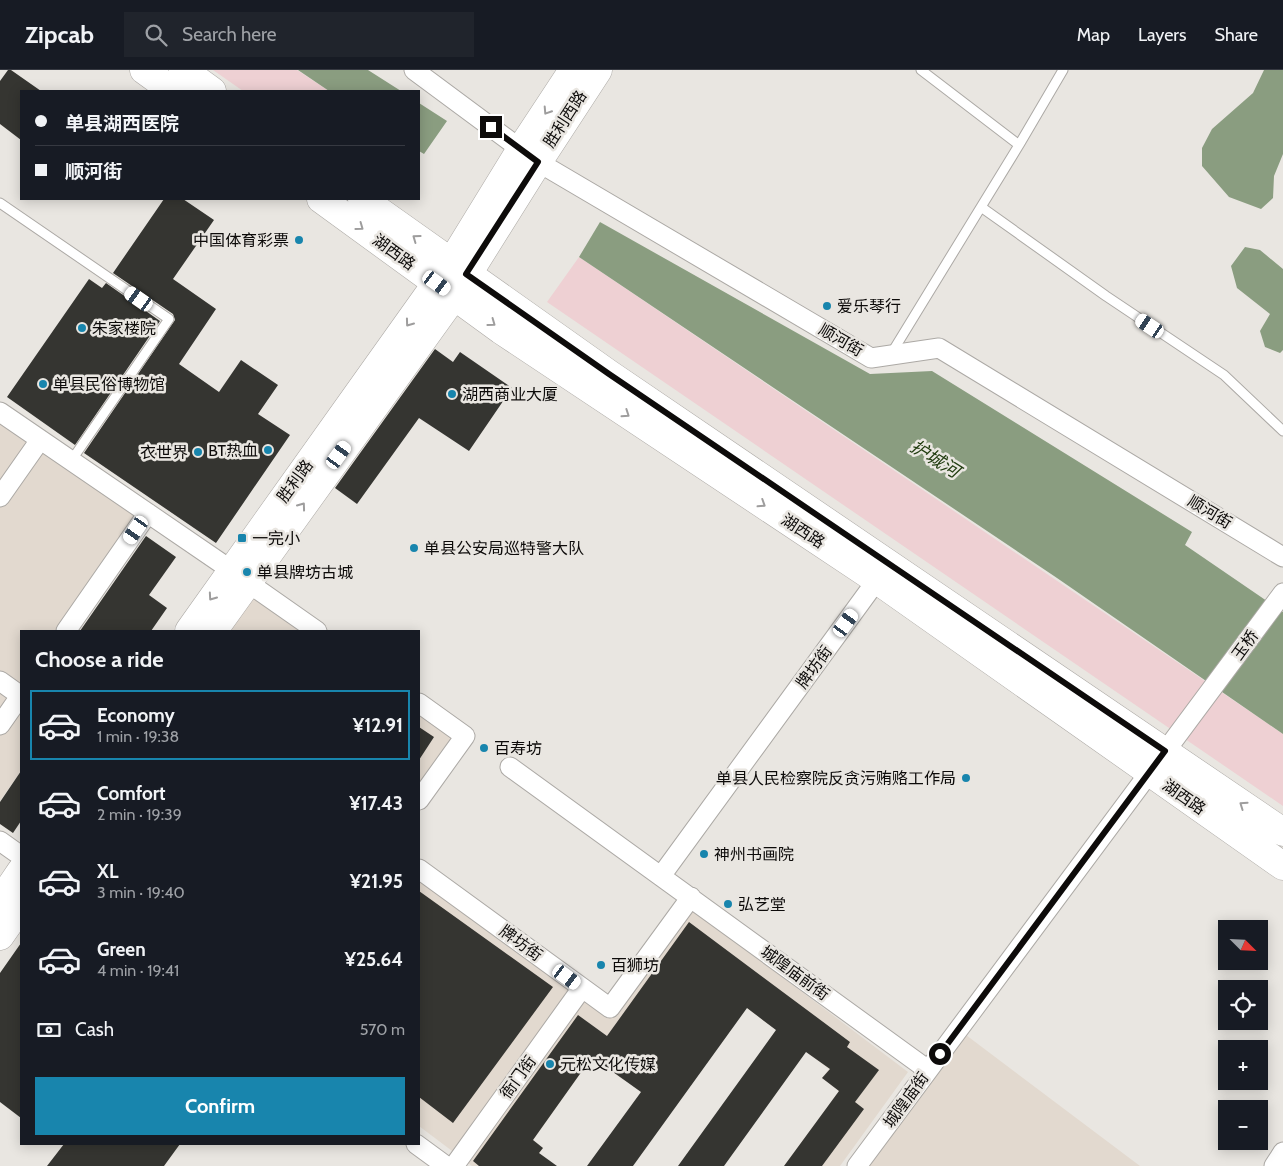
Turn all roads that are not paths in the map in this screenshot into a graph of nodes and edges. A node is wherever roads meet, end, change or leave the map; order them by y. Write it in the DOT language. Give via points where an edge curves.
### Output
graph roads {
  1 [pos="144,70"];
  2 [pos="183,70"];
  3 [pos="414,70"];
  4 [pos="573,70"];
  5 [pos="598,70"];
  6 [pos="921,70"];
  7 [pos="1063,70"];
  8 [pos="172,90"];
  9 [pos="211,90"];
  10 [pos="1019,144"];
  11 [pos="530,156"];
  12 [pos="323,200"];
  13 [pos="363,200"];
  14 [pos="0,203"];
  15 [pos="980,207"];
  16 [pos="452,279"];
  17 [pos="890,356"];
  18 [pos="0,412"];
  19 [pos="1283,431"];
  20 [pos="40,440"];
  21 [pos="71,461"];
  22 [pos="0,497"];
  23 [pos="148,513"];
  24 [pos="1283,557"];
  25 [pos="239,576"];
  26 [pos="877,580"];
  27 [pos="1283,593"];
  28 [pos="67,630"];
  29 [pos="190,630"];
  30 [pos="213,630"];
  31 [pos="316,630"];
  32 [pos="0,681"];
  33 [pos="20,695"];
  34 [pos="20,697"];
  35 [pos="1206,697"];
  36 [pos="420,704"];
  37 [pos="0,726"];
  38 [pos="1165,751"];
  39 [pos="510,767"];
  40 [pos="1150,773"];
  41 [pos="420,799"];
  42 [pos="1283,832"];
  43 [pos="0,841"];
  44 [pos="20,855"];
  45 [pos="1283,866"];
  46 [pos="420,869"];
  47 [pos="20,873"];
  48 [pos="662,876"];
  49 [pos="691,897"];
  50 [pos="0,902"];
  51 [pos="20,907"];
  52 [pos="0,936"];
  53 [pos="582,988"];
  54 [pos="928,1070"];
  55 [pos="417,1145"];
  56 [pos="1283,1152"];
  57 [pos="446,1166"];
  58 [pos="454,1166"];
  59 [pos="857,1166"];
  60 [pos="1274,1166"];
  1 -- 8 [label="main road"];
  2 -- 9 [label="main road"];
  3 -- 11 [label="street, 顺河街"];
  4 -- 11 [label="main road, 胜利西路, one-way"];
  5 -- 11 [label="main road, 胜利西路"];
  6 -- 10 [label="lane"];
  7 -- 10 [label="lane"];
  10 -- 15 [label="lane"];
  11 -- 16 [label="main road, 胜利西路"];
  11 -- 17 [label="street, 顺河街" via="872,358"];
  12 -- 16 [label="main road, 湖西路, one-way"];
  16 -- 13 [label="main road, 湖西路, one-way"];
  14 -- 21 [label="lane" via="169,319"];
  15 -- 17 [label="lane"];
  15 -- 19 [label="lane" via="1224,375"];
  16 -- 25 [label="main road, 胜利路"];
  16 -- 26 [label="main road, 湖西路, one-way" via="501,330"];
  16 -- 38 [label="main road, 湖西路" via="609,374"];
  17 -- 24 [label="street, 顺河街" via="939,348"];
  18 -- 20 [label="street"];
  20 -- 21 [label="street"];
  20 -- 22 [label="street"];
  21 -- 23 [label="street"];
  23 -- 25 [label="street"];
  23 -- 28 [label="street"];
  25 -- 29 [label="main road, 胜利路, one-way"];
  25 -- 30 [label="main road, 胜利路"];
  25 -- 31 [label="street"];
  26 -- 40 [label="main road, 湖西路"];
  26 -- 48 [label="street, 牌坊街"];
  27 -- 35 [label="street, 玉桥"];
  32 -- 33 [label="street"];
  34 -- 37 [label="street"];
  35 -- 38 [label="street, 城隍庙街"];
  36 -- 41 [label="street" via="465,736"];
  38 -- 40 [label="street, 城隍庙街"];
  42 -- 38 [label="main road, 湖西路, one-way"];
  39 -- 48 [label="street, 城隍庙前街"];
  40 -- 45 [label="main road, 湖西路"];
  40 -- 54 [label="street, 城隍庙街"];
  43 -- 44 [label="street"];
  46 -- 53 [label="street, 牌坊街"];
  47 -- 50 [label="main road"];
  48 -- 49 [label="street, 城隍庙前街"];
  49 -- 53 [label="street, 牌坊街" via="610,1008"];
  49 -- 54 [label="street, 城隍庙前街"];
  51 -- 52 [label="main road"];
  53 -- 58 [label="street, 衙门街"];
  54 -- 59 [label="street, 城隍庙街"];
  55 -- 57 [label="street"];
  56 -- 60 [label="street"];
}
